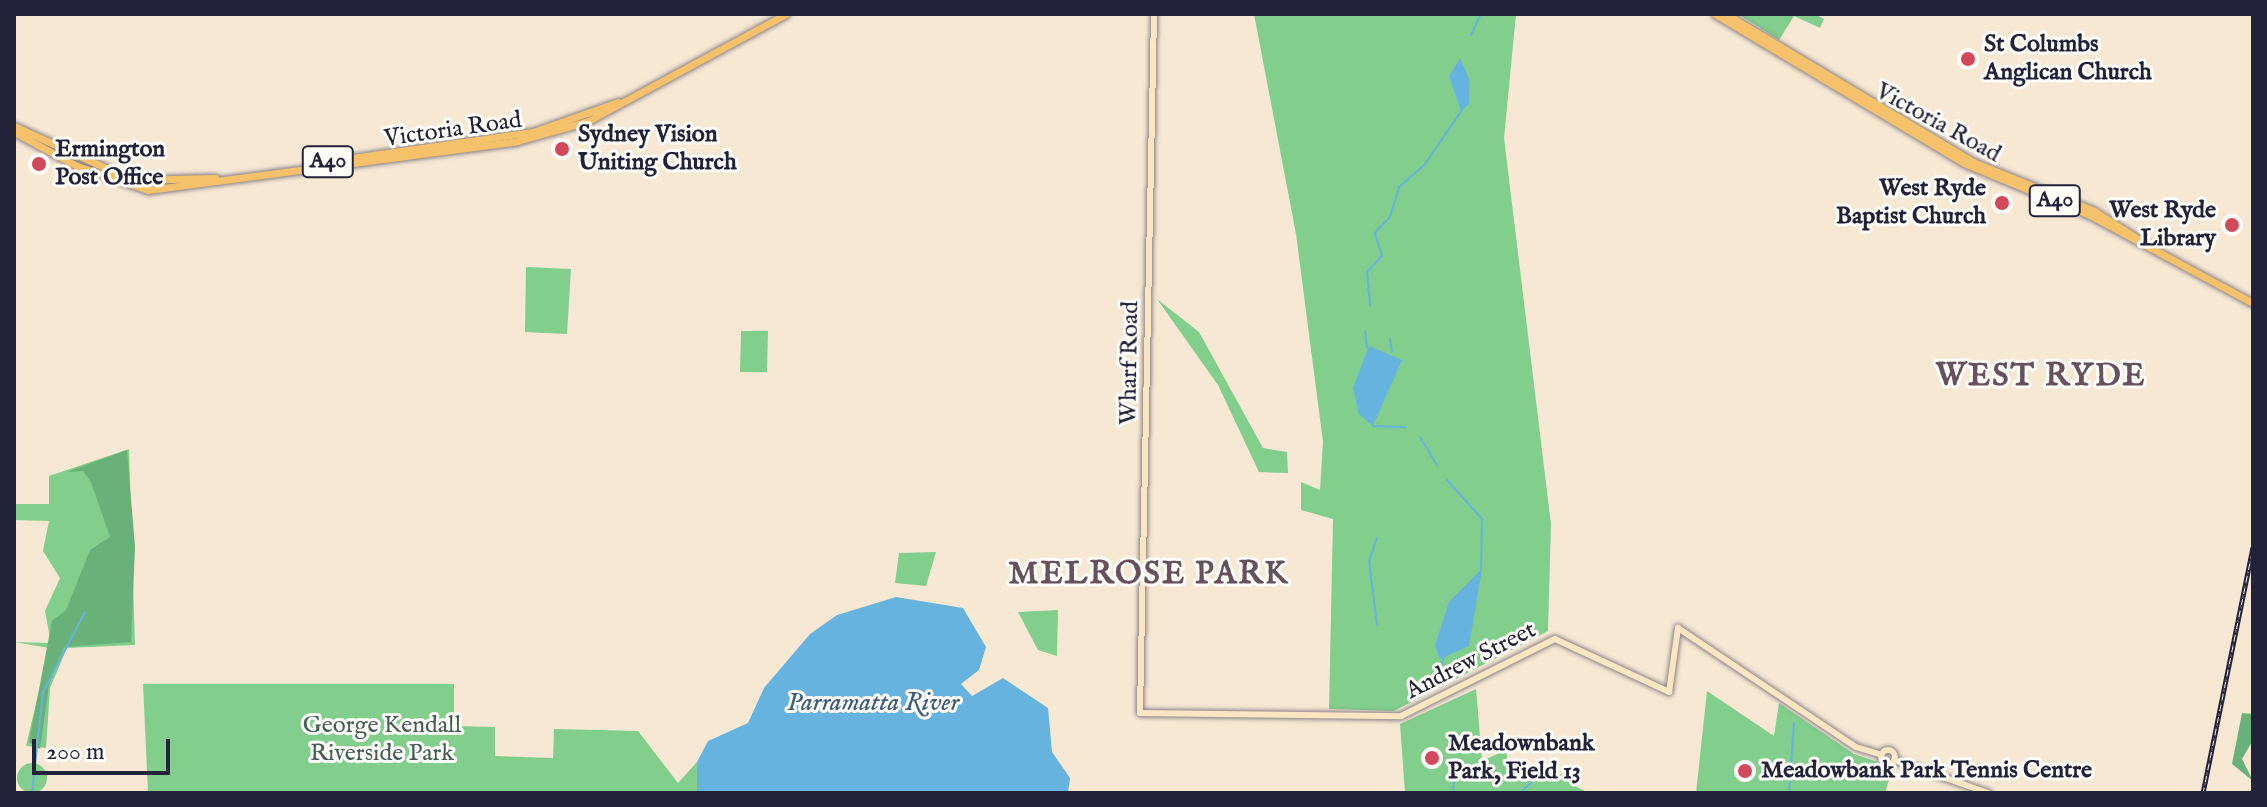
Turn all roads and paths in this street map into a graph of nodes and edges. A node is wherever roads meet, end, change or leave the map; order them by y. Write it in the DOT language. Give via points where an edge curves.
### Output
graph roads {
  1 [pos="777,14"];
  2 [pos="786,14"];
  3 [pos="1154,14"];
  4 [pos="1715,14"];
  5 [pos="1726,14"];
  6 [pos="1896,119"];
  7 [pos="14,129"];
  8 [pos="2253,303"];
  9 [pos="1140,713"];
  10 [pos="1988,793"];
  1 -- 7 [label="highway, Victoria Road / A40" via="629,97 550,128 497,139 161,184 100,168"];
  2 -- 7 [label="highway, Victoria Road / A40" via="588,121 514,142 148,190 77,166"];
  3 -- 9 [label="main road, Wharf Road"];
  4 -- 6 [label="highway, Victoria Road / A40"];
  5 -- 6 [label="highway, Victoria Road / A40"];
  6 -- 8 [label="highway, Victoria Road / A40" via="1975,169 2152,248"];
  9 -- 10 [label="main road, Andrew Street" via="1401,716 1555,639 1668,686 1678,628 1856,747 1882,755 1890,751 1894,760"];
}
